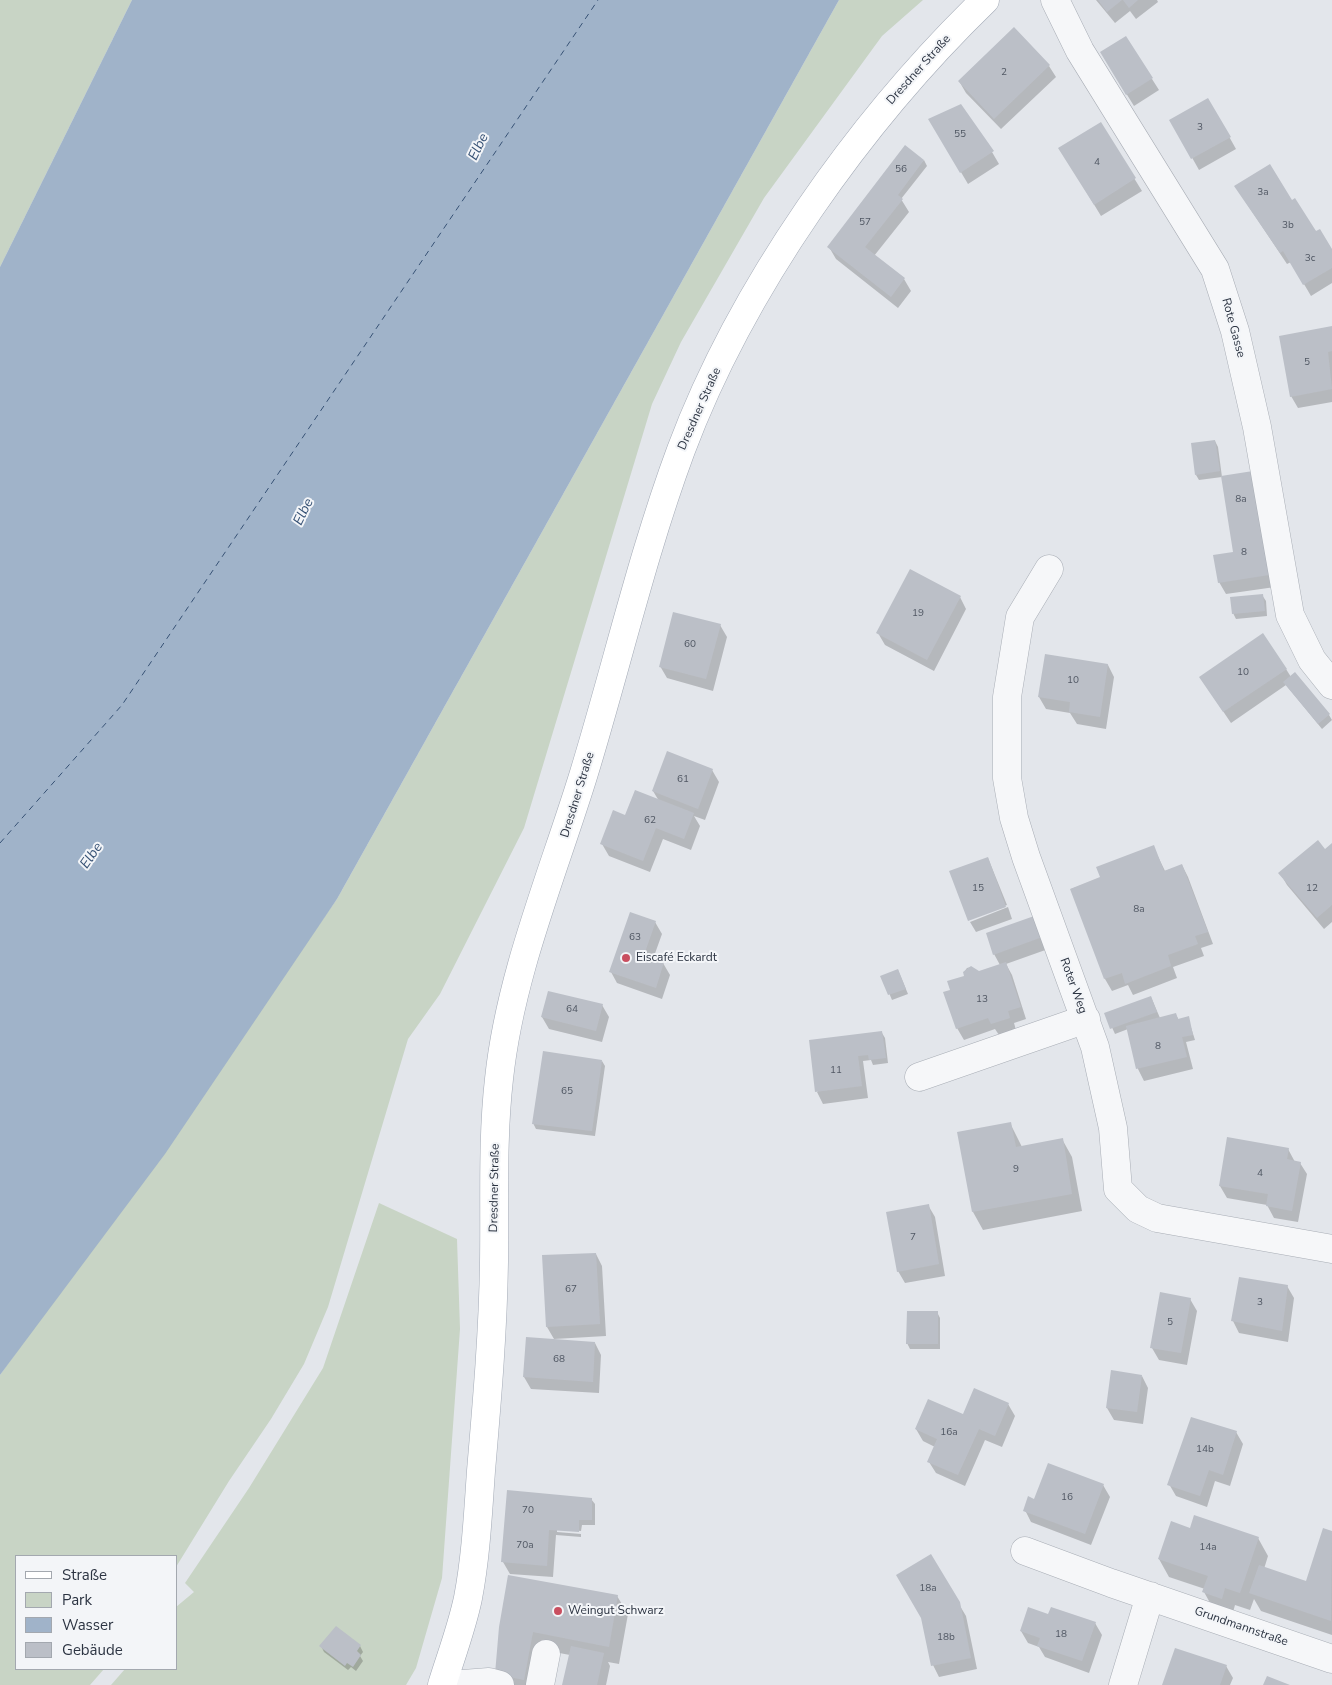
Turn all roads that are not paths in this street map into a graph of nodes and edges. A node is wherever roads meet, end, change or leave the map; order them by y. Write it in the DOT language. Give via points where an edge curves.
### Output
graph roads {
  1 [pos="985,0"];
  2 [pos="1055,0"];
  3 [pos="1049,569"];
  4 [pos="1332,685"];
  5 [pos="1086,1020"];
  6 [pos="919,1077"];
  7 [pos="1332,1249"];
  8 [pos="1024,1550"];
  9 [pos="1150,1596"];
  10 [pos="546,1654"];
  11 [pos="1332,1658"];
  12 [pos="442,1685"];
  13 [pos="450,1685"];
  14 [pos="500,1685"];
  15 [pos="540,1685"];
  16 [pos="1123,1685"];
  1 -- 12 [label="main road, Dresdner Straße" via="875,119 796,231 754,298 718,367 682,448 654,532 571,815 519,972 505,1032 498,1083 494,1169 492,1344 476,1535 468,1596"];
  2 -- 4 [label="street, Rote Gasse" via="1080,52 1215,269 1235,331 1257,427 1290,614 1312,660"];
  3 -- 5 [label="street, Roter Weg" via="1020,617 1007,697 1007,778 1014,818 1026,857"];
  5 -- 6 [label="street"];
  5 -- 7 [label="street, Roter Weg" via="1107,1099 1118,1189 1138,1209 1157,1218"];
  8 -- 9 [label="street, Grundmannstraße"];
  9 -- 11 [label="street, Grundmannstraße"];
  9 -- 16 [label="street"];
  10 -- 15 [label="street"];
  13 -- 14 [label="street" via="489,1682"];
}
